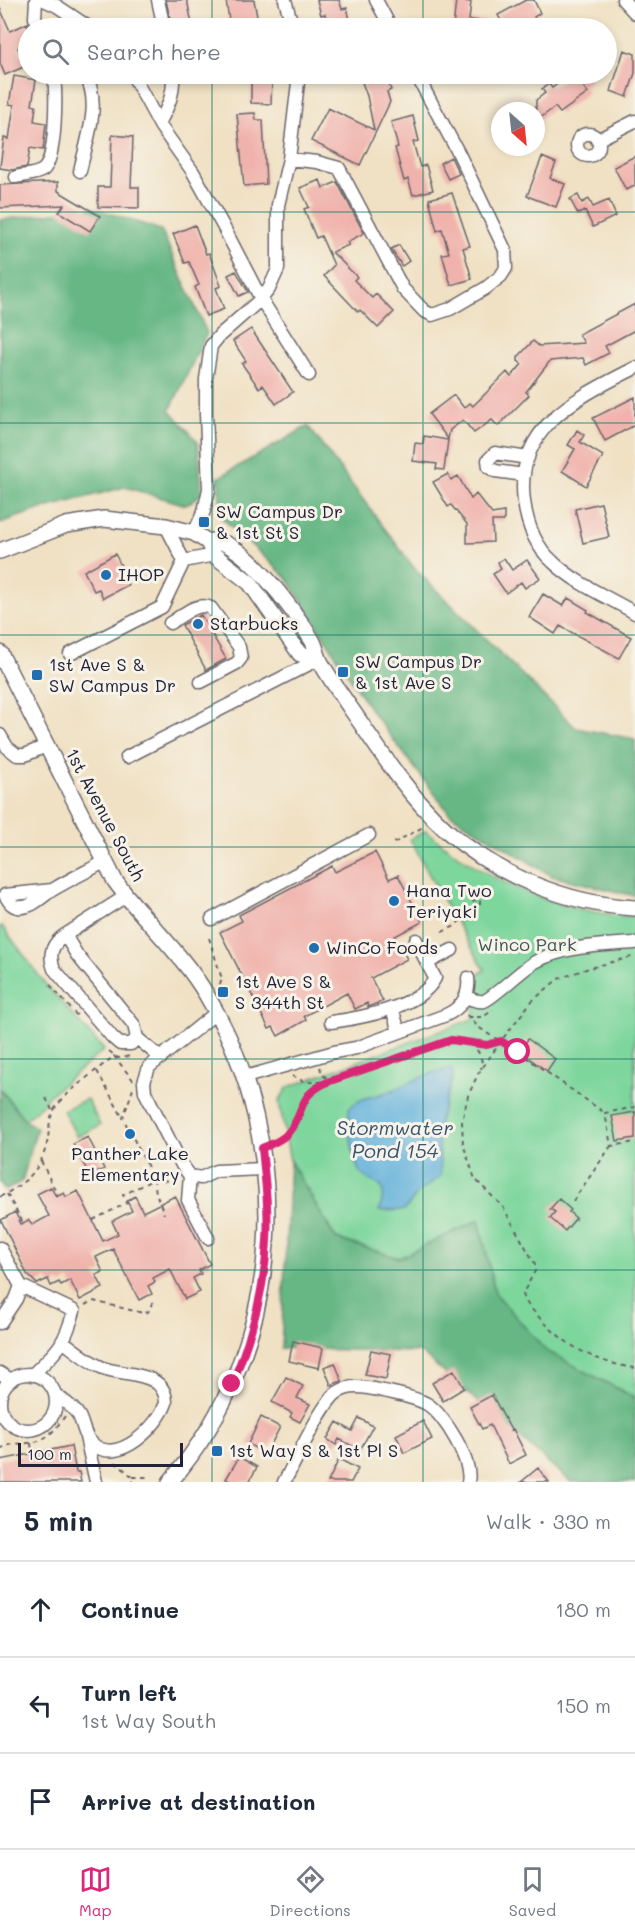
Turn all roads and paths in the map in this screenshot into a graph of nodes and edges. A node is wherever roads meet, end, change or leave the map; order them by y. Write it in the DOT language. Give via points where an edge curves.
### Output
graph roads {
  1 [pos="36,0"];
  2 [pos="44,0"];
  3 [pos="158,0"];
  4 [pos="285,0"];
  5 [pos="376,0"];
  6 [pos="623,0"];
  7 [pos="635,13"];
  8 [pos="35,18"];
  9 [pos="75,18"];
  10 [pos="162,18"];
  11 [pos="290,18"];
  12 [pos="386,18"];
  13 [pos="54,84"];
  14 [pos="90,84"];
  15 [pos="138,84"];
  16 [pos="174,84"];
  17 [pos="298,84"];
  18 [pos="421,84"];
  19 [pos="635,121"];
  20 [pos="159,123"];
  21 [pos="597,140"];
  22 [pos="289,159"];
  23 [pos="80,171"];
  24 [pos="16,177"];
  25 [pos="261,299"];
  26 [pos="635,368"];
  27 [pos="309,375"];
  28 [pos="166,526"];
  29 [pos="194,533"];
  30 [pos="211,549"];
  31 [pos="0,551"];
  32 [pos="184,561"];
  33 [pos="635,613"];
  34 [pos="170,622"];
  35 [pos="0,653"];
  36 [pos="70,654"];
  37 [pos="319,659"];
  38 [pos="201,682"];
  39 [pos="0,735"];
  40 [pos="46,746"];
  41 [pos="127,757"];
  42 [pos="436,819"];
  43 [pos="369,836"];
  44 [pos="394,843"];
  45 [pos="104,862"];
  46 [pos="52,890"];
  47 [pos="126,896"];
  48 [pos="473,908"];
  49 [pos="635,908"];
  50 [pos="212,919"];
  51 [pos="442,932"];
  52 [pos="65,935"];
  53 [pos="209,938"];
  54 [pos="416,940"];
  55 [pos="635,943"];
  56 [pos="452,950"];
  57 [pos="635,956"];
  58 [pos="427,963"];
  59 [pos="468,978"];
  60 [pos="222,979"];
  61 [pos="463,1001"];
  62 [pos="392,1008"];
  63 [pos="217,1012"];
  64 [pos="331,1022"];
  65 [pos="399,1032"];
  66 [pos="137,1038"];
  67 [pos="501,1041"];
  68 [pos="471,1043"];
  69 [pos="114,1056"];
  70 [pos="316,1057"];
  71 [pos="161,1058"];
  72 [pos="97,1071"];
  73 [pos="478,1074"];
  74 [pos="245,1077"];
  75 [pos="285,1077"];
  76 [pos="330,1081"];
  77 [pos="46,1098"];
  78 [pos="635,1107"];
  79 [pos="53,1112"];
  80 [pos="604,1113"];
  81 [pos="123,1118"];
  82 [pos="635,1142"];
  83 [pos="611,1146"];
  84 [pos="262,1148"];
  85 [pos="41,1161"];
  86 [pos="264,1169"];
  87 [pos="190,1176"];
  88 [pos="7,1194"];
  89 [pos="58,1196"];
  90 [pos="0,1197"];
  91 [pos="573,1201"];
  92 [pos="164,1214"];
  93 [pos="93,1220"];
  94 [pos="23,1223"];
  95 [pos="208,1239"];
  96 [pos="0,1248"];
  97 [pos="21,1286"];
  98 [pos="154,1299"];
  99 [pos="74,1311"];
  100 [pos="0,1323"];
  101 [pos="64,1342"];
  102 [pos="635,1368"];
  103 [pos="0,1373"];
  104 [pos="32,1375"];
  105 [pos="11,1380"];
  106 [pos="55,1394"];
  107 [pos="70,1415"];
  108 [pos="3,1422"];
  109 [pos="86,1436"];
  110 [pos="31,1443"];
  111 [pos="0,1449"];
  112 [pos="32,1454"];
  113 [pos="112,1458"];
  114 [pos="132,1477"];
  115 [pos="147,1477"];
  116 [pos="174,1481"];
  117 [pos="96,1482"];
  118 [pos="133,1482"];
  119 [pos="284,1482"];
  120 [pos="468,1482"];
  1 -- 8 [label="street"];
  2 -- 9 [label="street"];
  3 -- 10 [label="street"];
  4 -- 11 [label="street"];
  5 -- 12 [label="street"];
  6 -- 7 [label="street"];
  13 -- 24 [label="street" via="50,160 36,173"];
  14 -- 23 [label="street" via="93,96 90,125"];
  15 -- 20 [label="street"];
  16 -- 20 [label="street" via="170,104"];
  17 -- 22 [label="street"];
  18 -- 22 [label="street" via="506,250 506,268 501,276 450,309 432,315 403,289 339,168"];
  19 -- 21 [label="street"];
  20 -- 25 [label="street" via="198,181"];
  22 -- 25 [label="street" via="278,205 278,268"];
  25 -- 27 [label="street"];
  25 -- 29 [label="street" via="211,346 206,379 209,489"];
  26 -- 33 [label="street" via="557,414 538,436 526,467 523,496 526,519 543,551 564,571"];
  28 -- 29 [label="main road"];
  28 -- 31 [label="main road" via="104,519 45,532"];
  28 -- 32 [label="street"];
  29 -- 30 [label="main road"];
  30 -- 32 [label="street"];
  30 -- 37 [label="main road" via="218,540 274,584 314,643"];
  32 -- 36 [label="street" via="162,607"];
  34 -- 38 [label="street" via="205,605 239,647 241,658 237,663"];
  35 -- 40 [label="main road, 1st Avenue South"];
  37 -- 41 [label="street"];
  37 -- 42 [label="main road" via="387,760"];
  39 -- 40 [label="street" via="17,755 25,756"];
  40 -- 45 [label="main road, 1st Avenue South"];
  42 -- 44 [label="path"];
  42 -- 49 [label="main road" via="466,847 528,882 583,899"];
  43 -- 50 [label="street"];
  45 -- 46 [label="street"];
  45 -- 47 [label="main road, 1st Avenue South"];
  47 -- 52 [label="street"];
  47 -- 63 [label="main road, 1st Avenue South" via="185,963"];
  48 -- 51 [label="path" via="455,926"];
  52 -- 66 [label="street" via="134,1025"];
  52 -- 66 [label="street" via="52,950 54,969 117,1042 127,1045"];
  53 -- 60 [label="path"];
  54 -- 58 [label="street"];
  55 -- 61 [label="street" via="546,957 515,975 487,999"];
  56 -- 58 [label="street"];
  57 -- 67 [label="path" via="558,979 531,1002"];
  58 -- 62 [label="street" via="435,978 429,989"];
  59 -- 61 [label="street"];
  61 -- 65 [label="street" via="446,1015"];
  61 -- 67 [label="path" via="484,1033"];
  62 -- 64 [label="street" via="362,1018"];
  62 -- 65 [label="street"];
  63 -- 71 [label="street"];
  63 -- 74 [label="main road, 1st Avenue South"];
  65 -- 70 [label="street"];
  66 -- 71 [label="street"];
  67 -- 68 [label="path" via="487,1045"];
  67 -- 73 [label="path"];
  67 -- 80 [label="path"];
  68 -- 73 [label="path" via="481,1059"];
  68 -- 76 [label="path" via="451,1040"];
  69 -- 72 [label="path"];
  70 -- 74 [label="street"];
  70 -- 76 [label="path" via="322,1074"];
  71 -- 87 [label="street" via="146,1072 144,1087"];
  72 -- 79 [label="path"];
  72 -- 81 [label="path"];
  73 -- 102 [label="path" via="464,1112 463,1144 475,1179 502,1207 535,1264 524,1298 553,1332 579,1352"];
  74 -- 84 [label="main road, 1st Avenue South"];
  75 -- 76 [label="path" via="316,1083"];
  76 -- 84 [label="path" via="308,1094 288,1134"];
  77 -- 79 [label="path"];
  78 -- 80 [label="path"];
  79 -- 85 [label="path"];
  80 -- 83 [label="path"];
  82 -- 83 [label="path"];
  83 -- 91 [label="path"];
  84 -- 86 [label="main road, 1st Avenue South"];
  85 -- 88 [label="path" via="28,1180"];
  85 -- 89 [label="path"];
  86 -- 87 [label="street" via="216,1171 198,1179"];
  86 -- 116 [label="main road, 1st Avenue South" via="267,1242 255,1322 218,1412"];
  87 -- 95 [label="street" via="189,1200"];
  88 -- 90 [label="path"];
  88 -- 94 [label="path"];
  92 -- 93 [label="path" via="154,1179 123,1195 127,1203"];
  96 -- 97 [label="street"];
  97 -- 99 [label="street"];
  97 -- 100 [label="street"];
  98 -- 99 [label="path" via="148,1312 143,1313 93,1301"];
  99 -- 101 [label="street"];
  101 -- 104 [label="street"];
  101 -- 109 [label="street" via="104,1368 153,1380 166,1398 157,1421 128,1444 104,1450"];
  103 -- 105 [label="street"];
  104 -- 105 [label="street"];
  104 -- 106 [label="street" via="45,1380"];
  105 -- 108 [label="street" via="1,1396"];
  106 -- 108 [label="street" via="52,1417 39,1428 26,1430"];
  106 -- 109 [label="street" via="75,1410"];
  107 -- 110 [label="path" via="65,1416 54,1433"];
  109 -- 117 [label="street"];
  110 -- 111 [label="path" via="9,1444"];
  110 -- 112 [label="path"];
  113 -- 114 [label="path"];
  114 -- 115 [label="path"];
  114 -- 118 [label="path"];
  119 -- 120 [label="street" via="323,1410 335,1395 359,1387 425,1403 443,1420 468,1466"];
}
